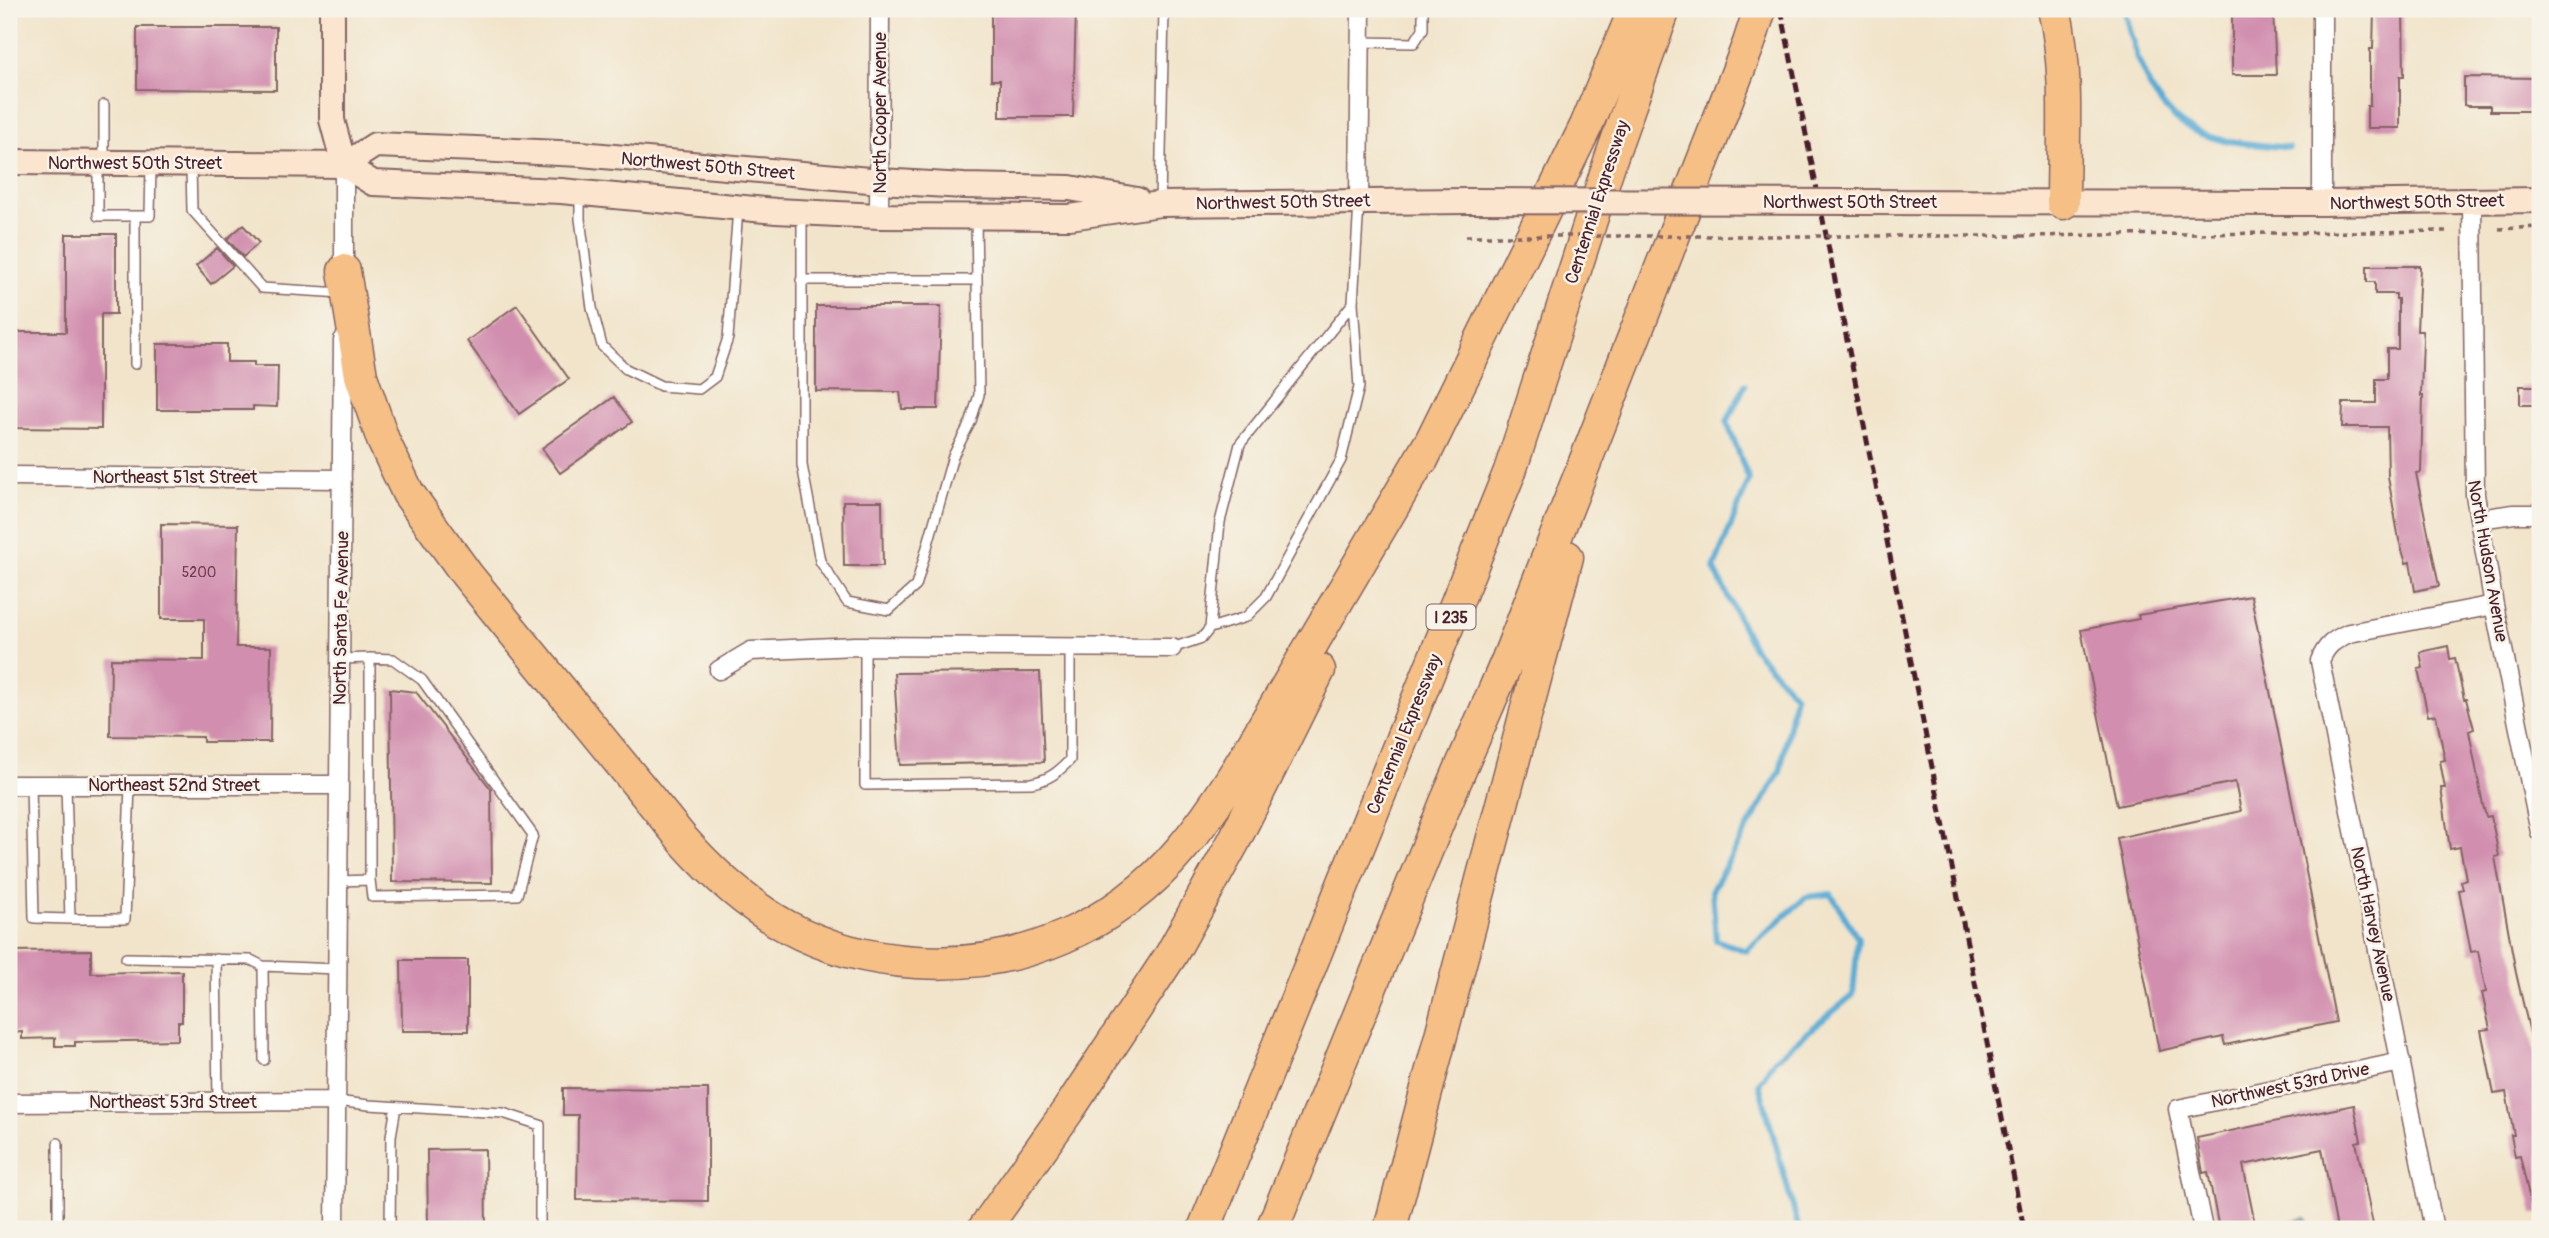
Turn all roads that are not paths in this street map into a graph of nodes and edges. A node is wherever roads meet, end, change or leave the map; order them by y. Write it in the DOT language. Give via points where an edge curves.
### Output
graph roads {
  1 [pos="332,9"];
  2 [pos="880,9"];
  3 [pos="1164,9"];
  4 [pos="1361,9"];
  5 [pos="1423,9"];
  6 [pos="1635,9"];
  7 [pos="1664,9"];
  8 [pos="1760,9"];
  9 [pos="2054,9"];
  10 [pos="2322,9"];
  11 [pos="1361,42"];
  12 [pos="104,105"];
  13 [pos="9,162"];
  14 [pos="101,163"];
  15 [pos="151,163"];
  16 [pos="191,164"];
  17 [pos="344,165"];
  18 [pos="880,181"];
  19 [pos="580,192"];
  20 [pos="1359,201"];
  21 [pos="2540,201"];
  22 [pos="2472,202"];
  23 [pos="2063,203"];
  24 [pos="2322,203"];
  25 [pos="1160,204"];
  26 [pos="738,207"];
  27 [pos="802,212"];
  28 [pos="135,216"];
  29 [pos="879,216"];
  30 [pos="976,217"];
  31 [pos="801,280"];
  32 [pos="977,280"];
  33 [pos="343,282"];
  34 [pos="1353,303"];
  35 [pos="135,364"];
  36 [pos="1602,424"];
  37 [pos="1430,443"];
  38 [pos="9,476"];
  39 [pos="342,479"];
  40 [pos="2540,514"];
  41 [pos="2479,519"];
  42 [pos="2494,605"];
  43 [pos="1210,628"];
  44 [pos="866,646"];
  45 [pos="1070,647"];
  46 [pos="1172,648"];
  47 [pos="370,658"];
  48 [pos="340,659"];
  49 [pos="719,670"];
  50 [pos="9,785"];
  51 [pos="31,785"];
  52 [pos="130,785"];
  53 [pos="339,785"];
  54 [pos="66,786"];
  55 [pos="2540,832"];
  56 [pos="370,880"];
  57 [pos="338,881"];
  58 [pos="70,919"];
  59 [pos="127,958"];
  60 [pos="216,959"];
  61 [pos="263,966"];
  62 [pos="337,969"];
  63 [pos="264,1060"];
  64 [pos="2401,1062"];
  65 [pos="218,1101"];
  66 [pos="336,1101"];
  67 [pos="9,1103"];
  68 [pos="396,1107"];
  69 [pos="58,1143"];
  70 [pos="1294,1180"];
  71 [pos="1205,1225"];
  72 [pos="58,1229"];
  73 [pos="335,1229"];
  74 [pos="390,1229"];
  75 [pos="540,1229"];
  76 [pos="984,1229"];
  77 [pos="1272,1229"];
  78 [pos="1278,1229"];
  79 [pos="1390,1229"];
  80 [pos="2203,1229"];
  81 [pos="2434,1229"];
  1 -- 17 [label="main road, North Santa Fe Avenue" via="332,120"];
  2 -- 18 [label="street, North Cooper Avenue"];
  3 -- 25 [label="lane"];
  4 -- 11 [label="street"];
  5 -- 11 [label="lane" via="1423,29 1414,43"];
  6 -- 37 [label="highway" via="1586,126"];
  7 -- 71 [label="highway, Centennial Expressway / I 235" via="1510,471"];
  8 -- 36 [label="highway"];
  9 -- 23 [label="highway" via="2063,81"];
  10 -- 24 [label="street"];
  11 -- 20 [label="street"];
  12 -- 14 [label="lane"];
  13 -- 14 [label="main road, Northwest 50th Street"];
  14 -- 15 [label="main road, Northwest 50th Street"];
  14 -- 28 [label="lane" via="98,216"];
  15 -- 16 [label="main road, Northwest 50th Street"];
  15 -- 28 [label="lane" via="150,216"];
  16 -- 17 [label="main road, Northwest 50th Street"];
  16 -- 33 [label="lane" via="192,210 262,288"];
  17 -- 18 [label="main road, Northwest 50th Street" via="375,145 387,145 581,154"];
  17 -- 19 [label="main road, Northwest 50th Street" via="373,183"];
  17 -- 33 [label="street, North Santa Fe Avenue"];
  18 -- 25 [label="main road, Northwest 50th Street" via="1070,188"];
  18 -- 29 [label="street, North Cooper Avenue"];
  19 -- 26 [label="main road, Northwest 50th Street"];
  19 -- 26 [label="lane" via="592,308 602,346 626,369 660,386 699,389 716,377 728,338"];
  20 -- 23 [label="main road, Northwest 50th Street, bridge"];
  20 -- 25 [label="main road, Northwest 50th Street"];
  20 -- 34 [label="lane"];
  21 -- 22 [label="main road, Northwest 50th Street"];
  22 -- 24 [label="main road, Northwest 50th Street"];
  22 -- 41 [label="street, North Hudson Avenue" via="2473,467"];
  23 -- 24 [label="main road, Northwest 50th Street"];
  25 -- 30 [label="main road, Northwest 50th Street" via="1070,217"];
  26 -- 27 [label="main road, Northwest 50th Street"];
  27 -- 29 [label="main road, Northwest 50th Street"];
  27 -- 31 [label="lane"];
  28 -- 35 [label="lane"];
  29 -- 30 [label="main road, Northwest 50th Street"];
  30 -- 32 [label="lane"];
  31 -- 32 [label="lane"];
  31 -- 32 [label="lane" via="802,465 820,561 847,602 889,610 916,586 953,456 979,395"];
  33 -- 37 [label="highway" via="356,356 378,428 408,493 460,566 720,880 787,928 882,959 950,963 1020,953 1089,925 1148,883 1183,847 1230,783"];
  33 -- 39 [label="street, North Santa Fe Avenue"];
  34 -- 43 [label="lane" via="1240,444 1220,522"];
  34 -- 43 [label="lane" via="1359,387 1341,460 1266,597 1246,617"];
  36 -- 70 [label="highway"];
  36 -- 79 [label="highway"];
  37 -- 76 [label="highway" via="1234,841 1171,955"];
  38 -- 39 [label="street, Northeast 51st Street"];
  39 -- 48 [label="street, North Santa Fe Avenue"];
  40 -- 41 [label="street"];
  41 -- 42 [label="street, North Hudson Avenue"];
  42 -- 55 [label="street, North Hudson Avenue"];
  42 -- 64 [label="street, North Harvey Avenue" via="2349,634 2325,648 2320,661"];
  43 -- 46 [label="lane" via="1202,638"];
  44 -- 45 [label="street"];
  44 -- 45 [label="lane" via="865,785 1046,780 1070,760"];
  44 -- 49 [label="street" via="751,651"];
  45 -- 46 [label="street"];
  47 -- 48 [label="lane"];
  47 -- 56 [label="lane"];
  47 -- 56 [label="lane" via="393,659 422,680 533,835 517,895 372,897"];
  48 -- 53 [label="street, North Santa Fe Avenue"];
  50 -- 51 [label="street, Northeast 52nd Street"];
  51 -- 54 [label="street, Northeast 52nd Street"];
  51 -- 58 [label="lane" via="34,918"];
  52 -- 53 [label="street, Northeast 52nd Street"];
  52 -- 54 [label="street, Northeast 52nd Street"];
  52 -- 58 [label="lane" via="125,919"];
  53 -- 57 [label="street, North Santa Fe Avenue"];
  54 -- 58 [label="lane"];
  56 -- 57 [label="lane"];
  57 -- 62 [label="street, North Santa Fe Avenue"];
  59 -- 60 [label="lane"];
  60 -- 61 [label="lane" via="251,960"];
  60 -- 65 [label="lane"];
  61 -- 62 [label="lane"];
  61 -- 63 [label="lane"];
  62 -- 66 [label="street, North Santa Fe Avenue"];
  64 -- 80 [label="street, Northwest 53rd Drive" via="2178,1109"];
  64 -- 81 [label="street, North Harvey Avenue"];
  65 -- 66 [label="street, Northeast 53rd Street"];
  65 -- 67 [label="street, Northeast 53rd Street"];
  66 -- 68 [label="lane"];
  66 -- 73 [label="street, North Santa Fe Avenue"];
  68 -- 74 [label="lane" via="391,1136"];
  68 -- 75 [label="lane" via="503,1112 540,1125"];
  69 -- 72 [label="lane"];
  70 -- 77 [label="highway"];
  70 -- 78 [label="highway"];
}
